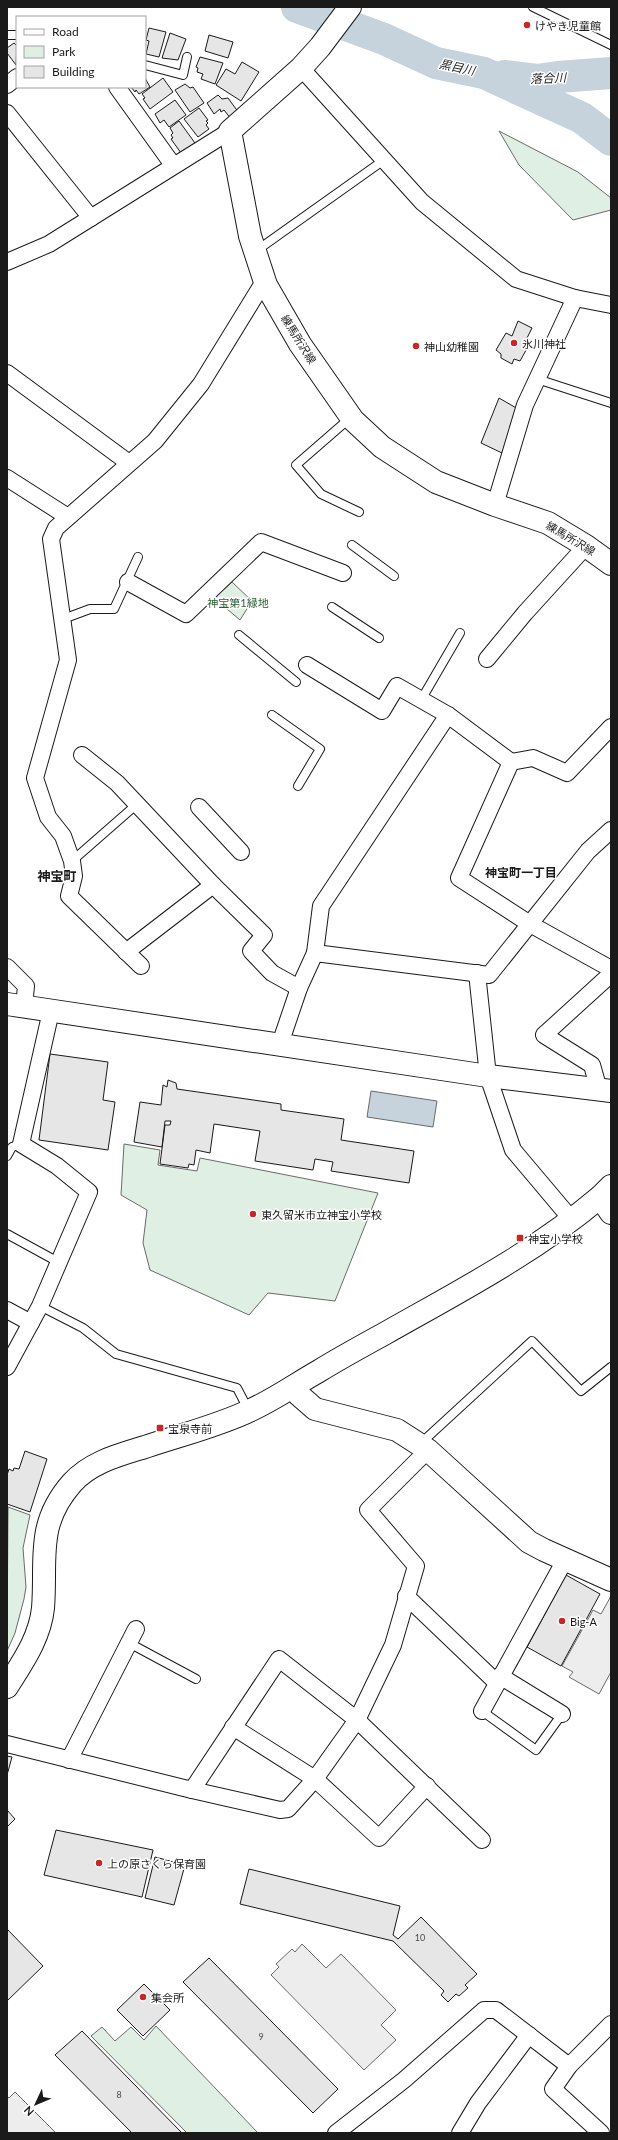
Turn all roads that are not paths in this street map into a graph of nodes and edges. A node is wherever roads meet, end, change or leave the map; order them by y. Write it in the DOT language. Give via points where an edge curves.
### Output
graph roads {
  1 [pos="350,7"];
  2 [pos="534,7"];
  3 [pos="611,45"];
  4 [pos="187,58"];
  5 [pos="146,65"];
  6 [pos="300,68"];
  7 [pos="16,78"];
  8 [pos="7,85"];
  9 [pos="118,88"];
  10 [pos="7,114"];
  11 [pos="230,131"];
  12 [pos="384,160"];
  13 [pos="173,165"];
  14 [pos="91,218"];
  15 [pos="254,251"];
  16 [pos="9,259"];
  17 [pos="266,285"];
  18 [pos="575,298"];
  19 [pos="611,305"];
  20 [pos="7,373"];
  21 [pos="537,379"];
  22 [pos="611,403"];
  23 [pos="351,417"];
  24 [pos="129,463"];
  25 [pos="7,478"];
  26 [pos="495,505"];
  27 [pos="359,512"];
  28 [pos="68,517"];
  29 [pos="352,545"];
  30 [pos="586,546"];
  31 [pos="138,557"];
  32 [pos="611,564"];
  33 [pos="343,573"];
  34 [pos="394,576"];
  35 [pos="128,582"];
  36 [pos="332,607"];
  37 [pos="63,619"];
  38 [pos="460,633"];
  39 [pos="239,635"];
  40 [pos="379,638"];
  41 [pos="487,659"];
  42 [pos="307,665"];
  43 [pos="296,682"];
  44 [pos="421,700"];
  45 [pos="272,715"];
  46 [pos="448,715"];
  47 [pos="611,727"];
  48 [pos="82,755"];
  49 [pos="512,762"];
  50 [pos="298,786"];
  51 [pos="136,805"];
  52 [pos="198,807"];
  53 [pos="611,830"];
  54 [pos="241,852"];
  55 [pos="72,861"];
  56 [pos="213,884"];
  57 [pos="530,924"];
  58 [pos="126,952"];
  59 [pos="315,953"];
  60 [pos="141,966"];
  61 [pos="7,967"];
  62 [pos="611,969"];
  63 [pos="477,973"];
  64 [pos="611,974"];
  65 [pos="299,988"];
  66 [pos="16,1005"];
  67 [pos="51,1011"];
  68 [pos="280,1044"];
  69 [pos="488,1076"];
  70 [pos="605,1091"];
  71 [pos="21,1144"];
  72 [pos="7,1156"];
  73 [pos="607,1199"];
  74 [pos="572,1220"];
  75 [pos="7,1234"];
  76 [pos="60,1263"];
  77 [pos="40,1306"];
  78 [pos="7,1310"];
  79 [pos="31,1323"];
  80 [pos="7,1367"];
  81 [pos="611,1367"];
  82 [pos="293,1387"];
  83 [pos="249,1411"];
  84 [pos="424,1447"];
  85 [pos="565,1560"];
  86 [pos="611,1580"];
  87 [pos="406,1596"];
  88 [pos="136,1629"];
  89 [pos="129,1643"];
  90 [pos="196,1679"];
  91 [pos="498,1679"];
  92 [pos="7,1687"];
  93 [pos="482,1711"];
  94 [pos="562,1714"];
  95 [pos="357,1720"];
  96 [pos="233,1727"];
  97 [pos="7,1744"];
  98 [pos="69,1760"];
  99 [pos="315,1779"];
  100 [pos="427,1786"];
  101 [pos="192,1790"];
  102 [pos="482,1840"];
  103 [pos="611,2024"];
  104 [pos="529,2035"];
  105 [pos="569,2066"];
  106 [pos="336,2133"];
  107 [pos="460,2133"];
  108 [pos="601,2133"];
  1 -- 6 [label="street" via="320,47"];
  2 -- 3 [label="lane"];
  4 -- 5 [label="lane" via="183,75"];
  6 -- 11 [label="street"];
  6 -- 12 [label="street"];
  7 -- 8 [label="street"];
  9 -- 13 [label="street"];
  10 -- 14 [label="street"];
  11 -- 13 [label="street"];
  11 -- 15 [label="street, 練馬所沢線"];
  12 -- 15 [label="lane" via="259,250"];
  12 -- 18 [label="street" via="422,202 516,279"];
  13 -- 14 [label="street"];
  14 -- 16 [label="street" via="49,244"];
  15 -- 17 [label="street, 練馬所沢線"];
  17 -- 23 [label="street, 練馬所沢線" via="300,344"];
  17 -- 24 [label="street" via="260,288 201,384 155,441"];
  18 -- 19 [label="street"];
  18 -- 21 [label="street"];
  20 -- 24 [label="street"];
  21 -- 22 [label="lane"];
  21 -- 26 [label="street" via="525,405"];
  23 -- 26 [label="street, 練馬所沢線" via="382,447 436,482"];
  23 -- 27 [label="lane" via="296,465 321,494"];
  24 -- 28 [label="street"];
  25 -- 28 [label="street"];
  26 -- 30 [label="street, 練馬所沢線" via="548,523"];
  28 -- 37 [label="street" via="56,528 51,539"];
  29 -- 34 [label="lane"];
  30 -- 32 [label="street, 練馬所沢線"];
  30 -- 41 [label="street"];
  31 -- 35 [label="lane"];
  33 -- 35 [label="street" via="261,542 186,614"];
  35 -- 37 [label="lane" via="114,609 90,609"];
  36 -- 40 [label="lane"];
  37 -- 55 [label="street" via="68,660 35,778 48,817 63,836"];
  38 -- 44 [label="lane"];
  39 -- 43 [label="lane"];
  42 -- 44 [label="street" via="382,711 397,686"];
  44 -- 46 [label="street"];
  45 -- 50 [label="lane" via="320,749"];
  46 -- 49 [label="street"];
  46 -- 59 [label="street" via="321,906"];
  47 -- 49 [label="street" via="567,773 533,758"];
  48 -- 51 [label="street" via="117,783"];
  49 -- 57 [label="street" via="459,878"];
  51 -- 55 [label="lane"];
  51 -- 56 [label="street"];
  52 -- 54 [label="street"];
  53 -- 57 [label="street" via="588,851"];
  55 -- 58 [label="street" via="74,876 69,896"];
  56 -- 58 [label="street"];
  56 -- 65 [label="street" via="264,935 251,950 272,973"];
  57 -- 62 [label="street"];
  57 -- 63 [label="street" via="489,975"];
  58 -- 60 [label="street"];
  59 -- 63 [label="street"];
  59 -- 65 [label="street"];
  61 -- 66 [label="street" via="26,986"];
  63 -- 69 [label="street"];
  64 -- 70 [label="street" via="544,1035 592,1065"];
  65 -- 68 [label="street"];
  66 -- 67 [label="street"];
  67 -- 68 [label="street"];
  67 -- 71 [label="street"];
  68 -- 69 [label="street"];
  69 -- 70 [label="street"];
  69 -- 74 [label="street" via="513,1150"];
  71 -- 72 [label="lane" via="12,1147"];
  71 -- 76 [label="street" via="57,1166 89,1192"];
  73 -- 74 [label="street"];
  74 -- 82 [label="street" via="516,1259"];
  75 -- 76 [label="lane"];
  76 -- 77 [label="street"];
  77 -- 79 [label="street"];
  77 -- 83 [label="lane" via="84,1328 116,1354 237,1388"];
  78 -- 79 [label="street"];
  79 -- 80 [label="street"];
  81 -- 84 [label="lane" via="581,1391 532,1341"];
  82 -- 83 [label="street"];
  82 -- 84 [label="street" via="315,1409 397,1430"];
  83 -- 92 [label="street" via="220,1423 108,1459 90,1468 73,1482 61,1498 46,1532 42,1570 43,1609 39,1627 33,1644"];
  84 -- 85 [label="street" via="529,1542"];
  84 -- 87 [label="street" via="368,1510 416,1566"];
  85 -- 86 [label="street"];
  85 -- 91 [label="street"];
  87 -- 91 [label="street"];
  87 -- 95 [label="street" via="393,1645"];
  88 -- 89 [label="street"];
  89 -- 90 [label="lane"];
  89 -- 98 [label="street"];
  91 -- 93 [label="street"];
  91 -- 94 [label="street"];
  93 -- 94 [label="lane" via="536,1750"];
  95 -- 96 [label="street" via="279,1659"];
  95 -- 99 [label="street"];
  95 -- 100 [label="street"];
  96 -- 99 [label="street"];
  96 -- 101 [label="street"];
  97 -- 98 [label="street"];
  98 -- 101 [label="street"];
  99 -- 100 [label="street" via="379,1838"];
  99 -- 101 [label="street" via="288,1809 280,1810"];
  100 -- 102 [label="street"];
  103 -- 105 [label="street"];
  104 -- 105 [label="street"];
  104 -- 106 [label="street" via="496,2010 484,2010 404,2080"];
  104 -- 107 [label="street" via="478,2103"];
  105 -- 108 [label="street" via="553,2089"];
}
